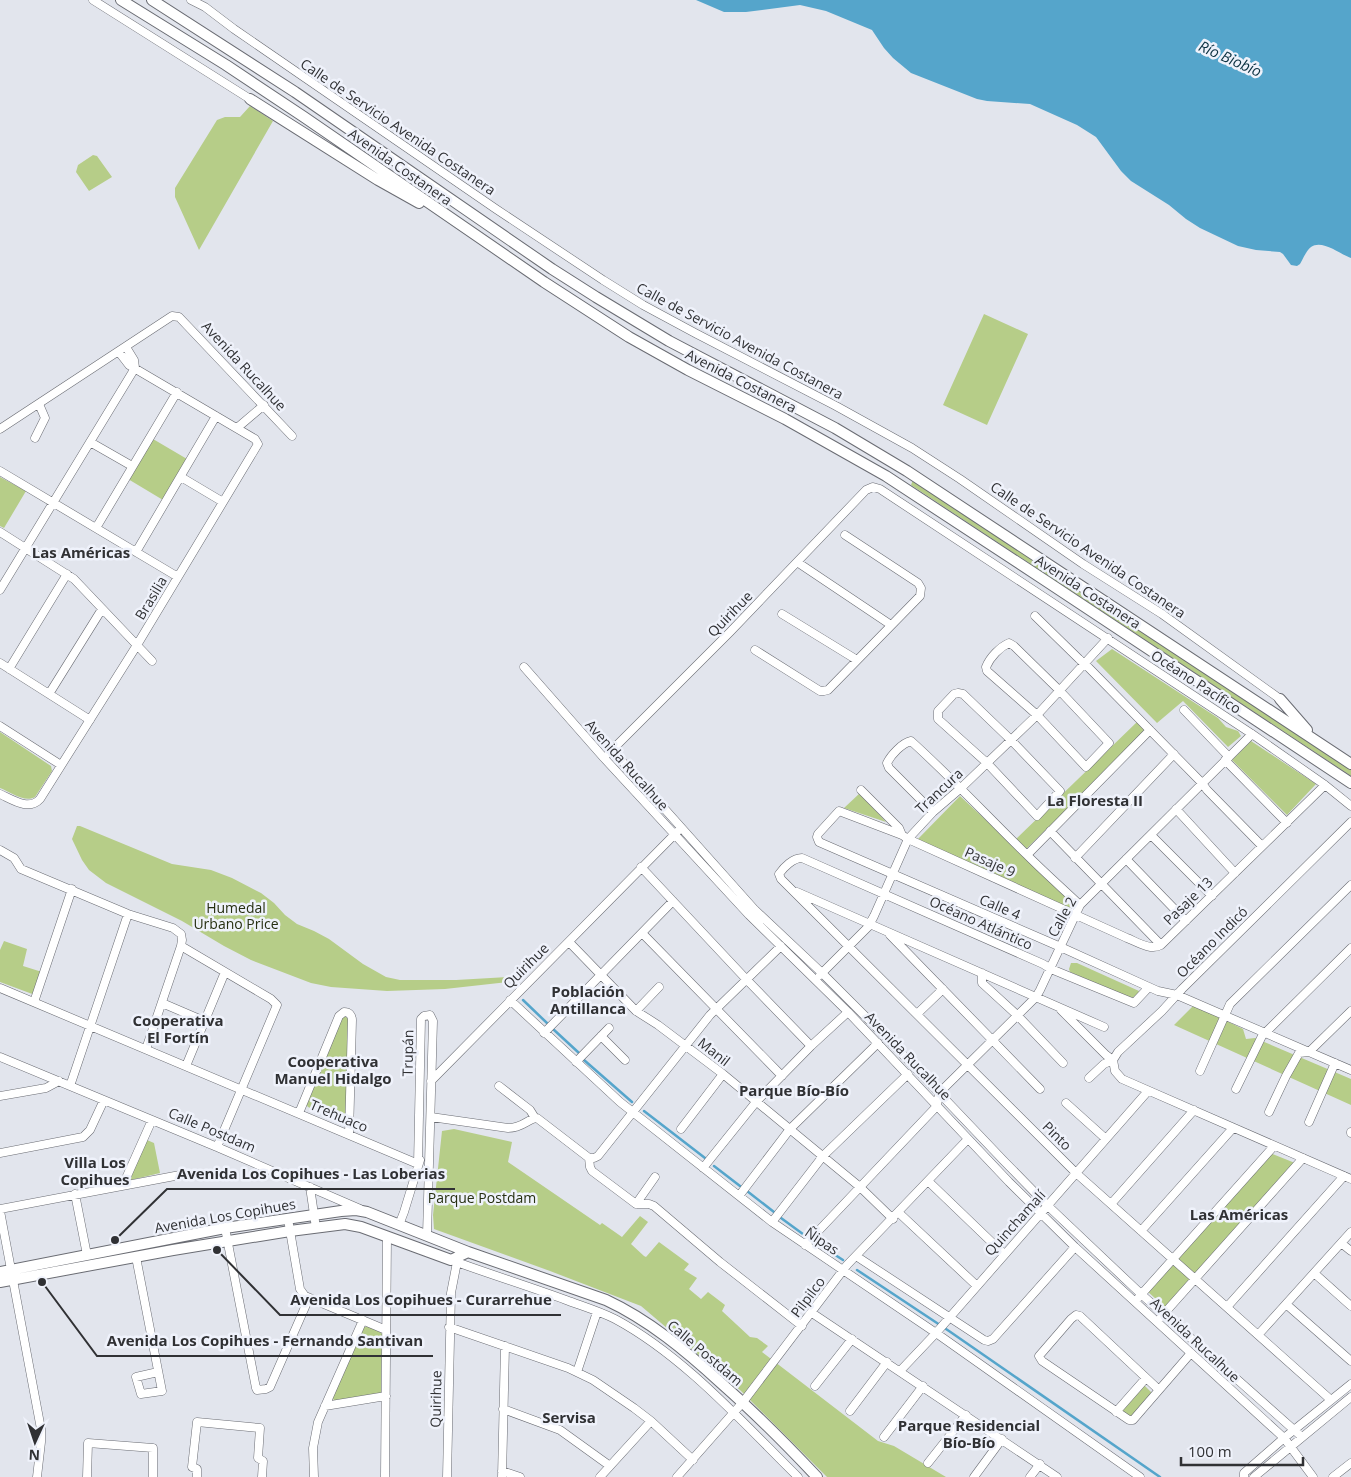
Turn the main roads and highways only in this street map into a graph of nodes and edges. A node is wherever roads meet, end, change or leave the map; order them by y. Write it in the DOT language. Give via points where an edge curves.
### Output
graph roads {
  1 [pos="121,0"];
  2 [pos="152,0"];
  3 [pos="250,99"];
  4 [pos="458,224"];
  5 [pos="1280,699"];
  6 [pos="1316,740"];
  7 [pos="1351,764"];
  8 [pos="1351,783"];
  9 [pos="367,1212"];
  10 [pos="316,1228"];
  11 [pos="427,1236"];
  12 [pos="405,1243"];
  13 [pos="468,1252"];
  14 [pos="0,1272"];
  15 [pos="12,1275"];
  16 [pos="0,1282"];
  17 [pos="817,1477"];
  1 -- 4 [label="main road, Avenida Costanera" via="272,95"];
  2 -- 6 [label="main road, Avenida Costanera" via="295,92 596,298 907,471"];
  3 -- 4 [label="main road" via="378,180"];
  4 -- 8 [label="main road, Avenida Costanera" via="629,337 886,476"];
  5 -- 6 [label="main road"];
  6 -- 7 [label="main road, Avenida Costanera"];
  9 -- 11 [label="main road, Calle Postdam"];
  9 -- 15 [label="main road, Avenida Los Copihues" via="314,1215 226,1228 87,1255"];
  10 -- 12 [label="main road, Calle Postdam" via="350,1224"];
  10 -- 15 [label="main road, Avenida Los Copihues"];
  11 -- 12 [label="main road"];
  11 -- 13 [label="main road, Calle Postdam"];
  12 -- 13 [label="main road, Calle Postdam" via="454,1261"];
  13 -- 17 [label="main road, Calle Postdam" via="606,1300 627,1311 681,1347 743,1402"];
  14 -- 15 [label="main road, Avenida Los Copihues"];
  15 -- 16 [label="main road, Avenida Los Copihues"];
}
